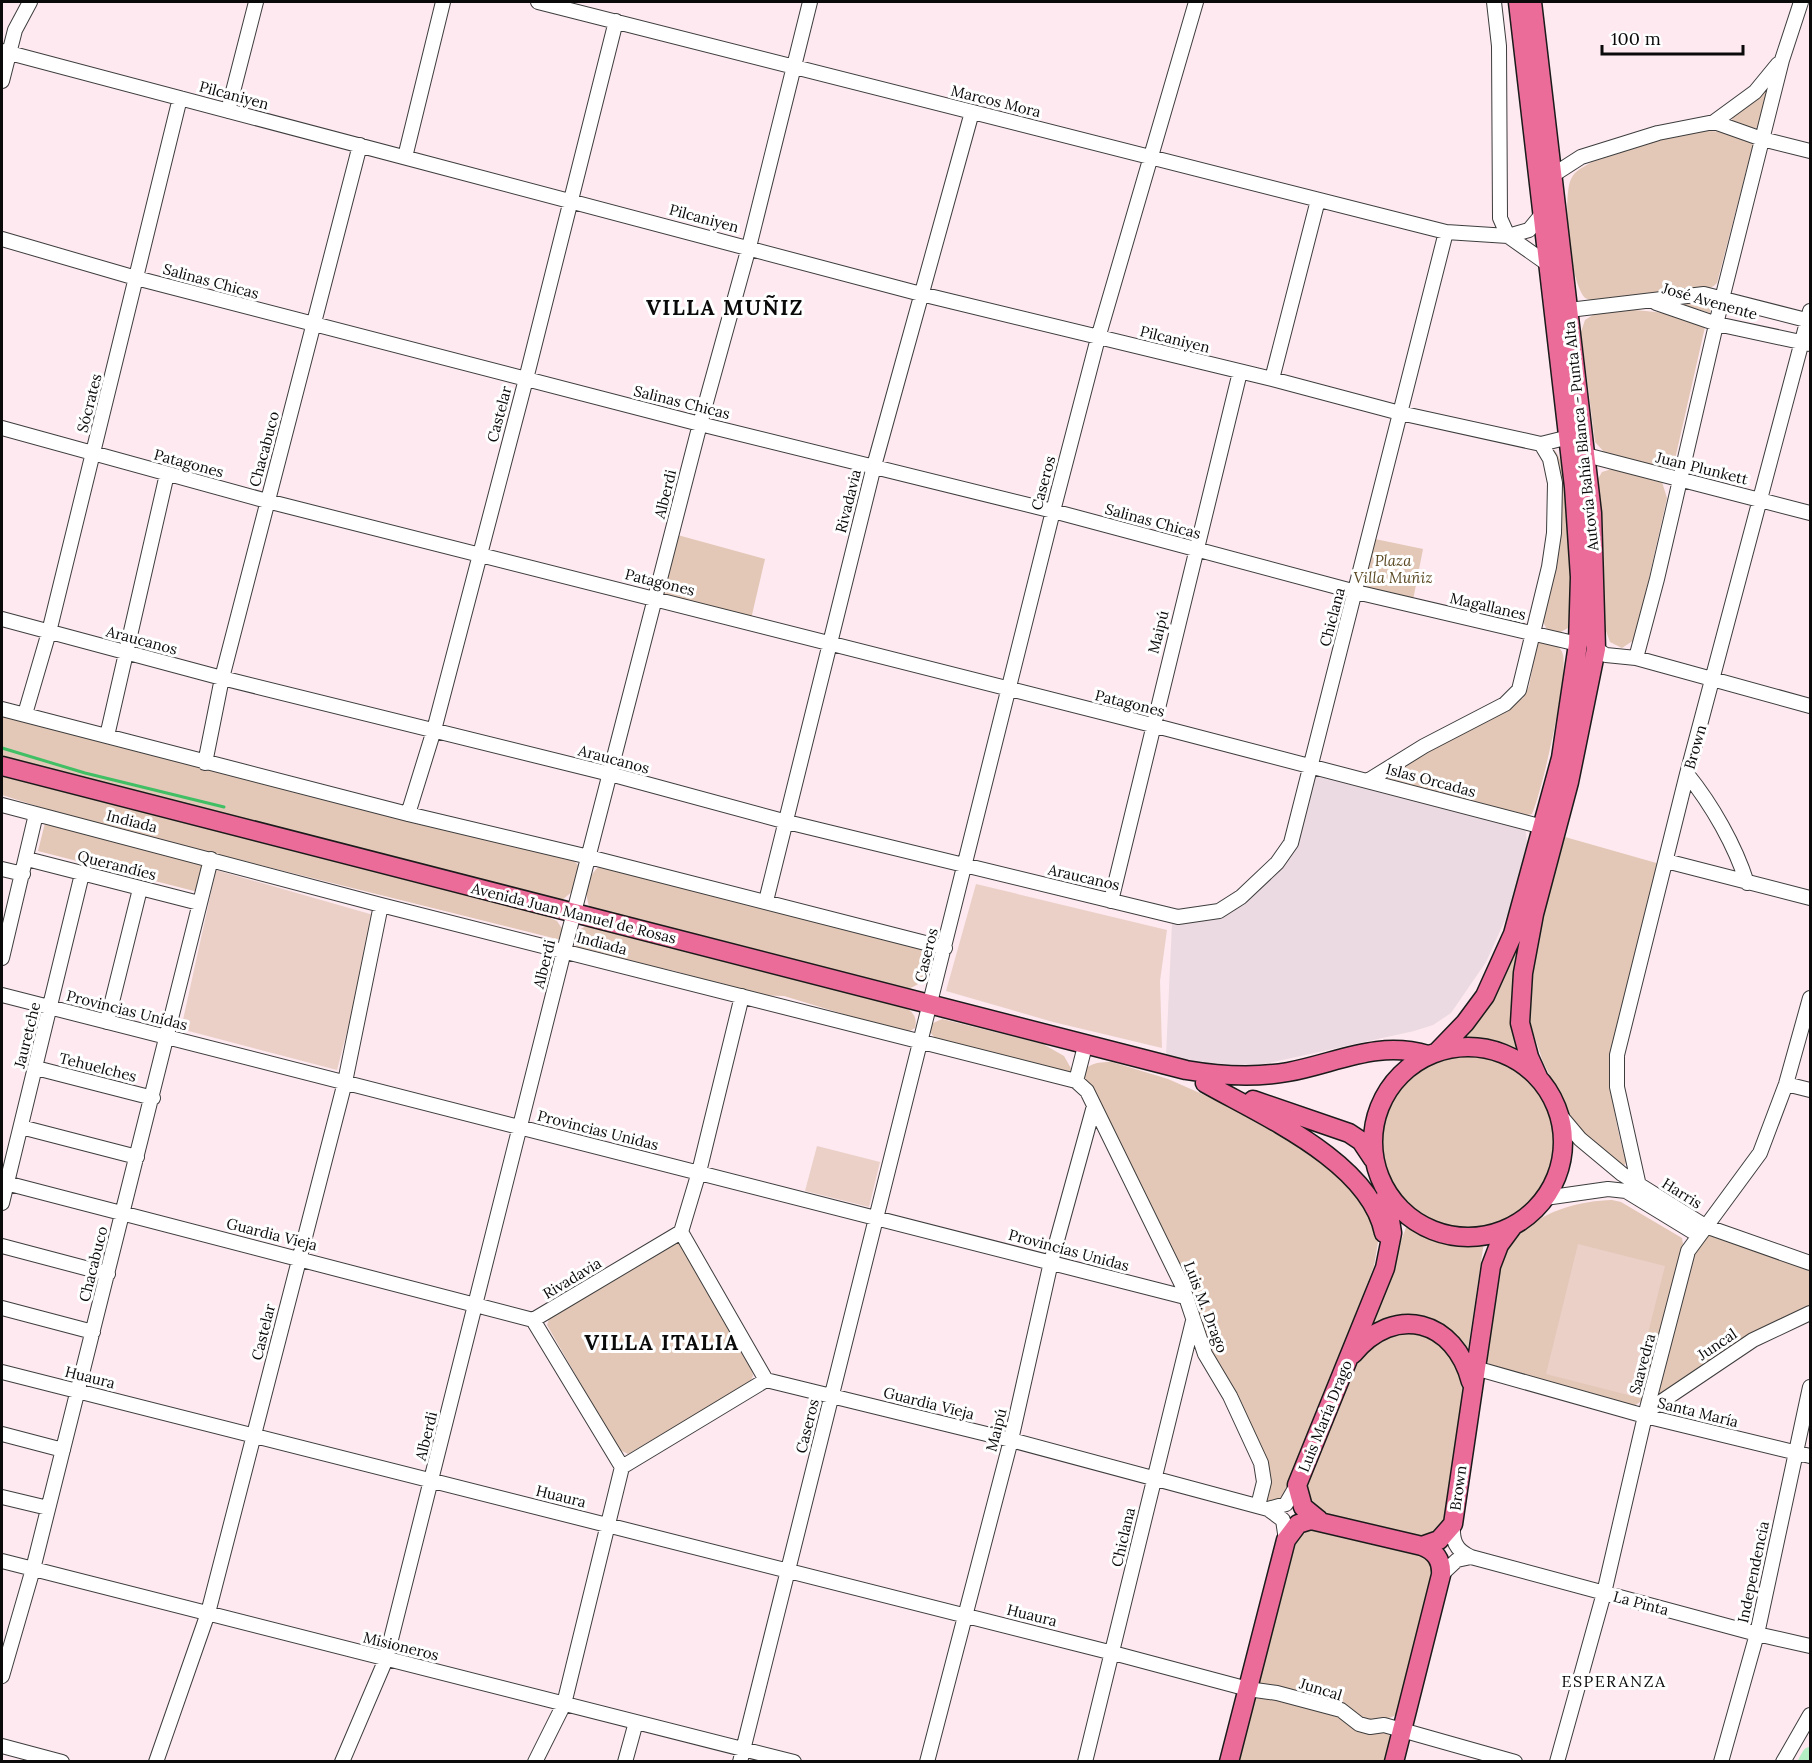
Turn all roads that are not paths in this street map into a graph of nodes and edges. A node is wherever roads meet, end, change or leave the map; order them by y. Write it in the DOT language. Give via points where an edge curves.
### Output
graph roads {
  1 [pos="30,2"];
  2 [pos="256,2"];
  3 [pos="443,2"];
  4 [pos="538,2"];
  5 [pos="810,2"];
  6 [pos="1196,2"];
  7 [pos="1494,2"];
  8 [pos="1518,2"];
  9 [pos="1532,2"];
  10 [pos="1803,10"];
  11 [pos="616,21"];
  12 [pos="5,52"];
  13 [pos="1782,60"];
  14 [pos="794,66"];
  15 [pos="2,81"];
  16 [pos="180,98"];
  17 [pos="228,111"];
  18 [pos="972,112"];
  19 [pos="1714,122"];
  20 [pos="1762,139"];
  21 [pos="360,145"];
  22 [pos="1810,151"];
  23 [pos="405,157"];
  24 [pos="1149,157"];
  25 [pos="1553,175"];
  26 [pos="571,200"];
  27 [pos="1318,200"];
  28 [pos="1543,213"];
  29 [pos="1446,232"];
  30 [pos="1508,236"];
  31 [pos="2,239"];
  32 [pos="750,247"];
  33 [pos="1549,265"];
  34 [pos="136,278"];
  35 [pos="921,294"];
  36 [pos="1722,298"];
  37 [pos="1651,302"];
  38 [pos="1569,310"];
  39 [pos="1810,318"];
  40 [pos="1717,324"];
  41 [pos="314,325"];
  42 [pos="1098,338"];
  43 [pos="1807,343"];
  44 [pos="1240,372"];
  45 [pos="526,379"];
  46 [pos="1272,379"];
  47 [pos="1400,413"];
  48 [pos="700,424"];
  49 [pos="2,428"];
  50 [pos="1569,438"];
  51 [pos="1541,444"];
  52 [pos="93,454"];
  53 [pos="1586,455"];
  54 [pos="874,466"];
  55 [pos="167,474"];
  56 [pos="1678,481"];
  57 [pos="1761,500"];
  58 [pos="267,501"];
  59 [pos="1053,511"];
  60 [pos="1810,513"];
  61 [pos="1196,549"];
  62 [pos="479,554"];
  63 [pos="1356,592"];
  64 [pos="656,598"];
  65 [pos="2,618"];
  66 [pos="49,632"];
  67 [pos="1534,633"];
  68 [pos="1578,644"];
  69 [pos="831,645"];
  70 [pos="1596,650"];
  71 [pos="126,652"];
  72 [pos="1636,658"];
  73 [pos="222,678"];
  74 [pos="1713,681"];
  75 [pos="1007,690"];
  76 [pos="1810,706"];
  77 [pos="2,709"];
  78 [pos="25,714"];
  79 [pos="1152,725"];
  80 [pos="434,730"];
  81 [pos="107,736"];
  82 [pos="206,763"];
  83 [pos="2,766"];
  84 [pos="1310,767"];
  85 [pos="610,774"];
  86 [pos="1687,774"];
  87 [pos="1369,780"];
  88 [pos="2,805"];
  89 [pos="36,814"];
  90 [pos="408,814"];
  91 [pos="787,822"];
  92 [pos="1543,827"];
  93 [pos="589,857"];
  94 [pos="27,859"];
  95 [pos="211,859"];
  96 [pos="1666,861"];
  97 [pos="966,866"];
  98 [pos="2,869"];
  99 [pos="23,874"];
  100 [pos="82,874"];
  101 [pos="1747,883"];
  102 [pos="140,889"];
  103 [pos="1810,898"];
  104 [pos="766,901"];
  105 [pos="1111,901"];
  106 [pos="199,903"];
  107 [pos="381,905"];
  108 [pos="1219,911"];
  109 [pos="574,913"];
  110 [pos="4,934"];
  111 [pos="945,948"];
  112 [pos="564,951"];
  113 [pos="2,958"];
  114 [pos="2,995"];
  115 [pos="742,996"];
  116 [pos="1810,998"];
  117 [pos="931,1005"];
  118 [pos="51,1007"];
  119 [pos="107,1022"];
  120 [pos="168,1037"];
  121 [pos="921,1041"];
  122 [pos="1085,1046"];
  123 [pos="1433,1053"];
  124 [pos="1145,1061"];
  125 [pos="36,1068"];
  126 [pos="1538,1077"];
  127 [pos="1076,1080"];
  128 [pos="345,1082"];
  129 [pos="1205,1083"];
  130 [pos="1786,1084"];
  131 [pos="1810,1090"];
  132 [pos="153,1098"];
  133 [pos="1094,1106"];
  134 [pos="1559,1114"];
  135 [pos="21,1126"];
  136 [pos="522,1127"];
  137 [pos="137,1157"];
  138 [pos="1375,1164"];
  139 [pos="699,1172"];
  140 [pos="4,1183"];
  141 [pos="1382,1184"];
  142 [pos="1639,1186"];
  143 [pos="1545,1198"];
  144 [pos="2,1203"];
  145 [pos="123,1214"];
  146 [pos="877,1218"];
  147 [pos="1513,1226"];
  148 [pos="1702,1231"];
  149 [pos="681,1232"];
  150 [pos="2,1246"];
  151 [pos="299,1258"];
  152 [pos="1051,1262"];
  153 [pos="1810,1263"];
  154 [pos="1385,1268"];
  155 [pos="108,1274"];
  156 [pos="1185,1297"];
  157 [pos="477,1303"];
  158 [pos="2,1308"];
  159 [pos="1808,1317"];
  160 [pos="533,1320"];
  161 [pos="1193,1320"];
  162 [pos="93,1332"];
  163 [pos="1349,1359"];
  164 [pos="1475,1368"];
  165 [pos="2,1372"];
  166 [pos="766,1380"];
  167 [pos="1472,1387"];
  168 [pos="1810,1387"];
  169 [pos="78,1391"];
  170 [pos="832,1396"];
  171 [pos="1646,1414"];
  172 [pos="2,1434"];
  173 [pos="254,1436"];
  174 [pos="1011,1440"];
  175 [pos="63,1450"];
  176 [pos="1795,1453"];
  177 [pos="1810,1456"];
  178 [pos="622,1467"];
  179 [pos="1154,1478"];
  180 [pos="431,1480"];
  181 [pos="1297,1485"];
  182 [pos="2,1497"];
  183 [pos="1263,1507"];
  184 [pos="48,1508"];
  185 [pos="1319,1520"];
  186 [pos="1453,1524"];
  187 [pos="609,1525"];
  188 [pos="1286,1540"];
  189 [pos="1422,1546"];
  190 [pos="1471,1557"];
  191 [pos="2,1561"];
  192 [pos="33,1569"];
  193 [pos="788,1570"];
  194 [pos="1441,1575"];
  195 [pos="1604,1593"];
  196 [pos="208,1613"];
  197 [pos="964,1615"];
  198 [pos="1757,1634"];
  199 [pos="1810,1646"];
  200 [pos="1113,1653"];
  201 [pos="386,1659"];
  202 [pos="2,1676"];
  203 [pos="1248,1689"];
  204 [pos="564,1704"];
  205 [pos="1810,1715"];
  206 [pos="636,1722"];
  207 [pos="1402,1730"];
  208 [pos="2,1746"];
  209 [pos="741,1755"];
  210 [pos="62,1761"];
  211 [pos="156,1761"];
  212 [pos="342,1761"];
  213 [pos="535,1761"];
  214 [pos="626,1761"];
  215 [pos="794,1761"];
  216 [pos="927,1761"];
  217 [pos="1085,1761"];
  218 [pos="1229,1761"];
  219 [pos="1394,1761"];
  220 [pos="1515,1761"];
  221 [pos="1557,1761"];
  222 [pos="1721,1761"];
  223 [pos="1783,1761"];
  1 -- 12 [label="street"];
  2 -- 17 [label="street"];
  3 -- 23 [label="street"];
  4 -- 11 [label="street, Marcos Mora"];
  5 -- 14 [label="street, Alberdi"];
  6 -- 24 [label="street, Caseros"];
  7 -- 30 [label="street" via="1499,46 1500,218"];
  8 -- 28 [label="main road, Autovía Bahía Blanca - Punta Alta"];
  9 -- 25 [label="main road, Autovía Bahía Blanca - Punta Alta"];
  10 -- 13 [label="street"];
  11 -- 14 [label="street, Marcos Mora"];
  11 -- 26 [label="street, Castelar"];
  12 -- 15 [label="street"];
  12 -- 16 [label="street, Pilcaniyen"];
  13 -- 19 [label="street" via="1755,92"];
  13 -- 20 [label="street"];
  14 -- 18 [label="street, Marcos Mora"];
  14 -- 32 [label="street, Alberdi"];
  16 -- 17 [label="street, Pilcaniyen"];
  16 -- 34 [label="street, Sócrates"];
  17 -- 21 [label="street, Pilcaniyen"];
  18 -- 24 [label="street, Marcos Mora"];
  18 -- 35 [label="street, Rivadavia"];
  19 -- 20 [label="street"];
  19 -- 25 [label="street" via="1658,133 1581,157"];
  20 -- 22 [label="street"];
  20 -- 36 [label="street"];
  21 -- 23 [label="street, Pilcaniyen"];
  21 -- 41 [label="street, Chacabuco"];
  23 -- 26 [label="street, Pilcaniyen"];
  24 -- 27 [label="street, Marcos Mora"];
  24 -- 42 [label="street, Caseros"];
  25 -- 38 [label="main road, Autovía Bahía Blanca - Punta Alta"];
  26 -- 32 [label="street, Pilcaniyen"];
  26 -- 45 [label="street, Castelar"];
  27 -- 29 [label="street, Marcos Mora"];
  27 -- 46 [label="street"];
  28 -- 30 [label="street" via="1529,230"];
  28 -- 33 [label="main road, Autovía Bahía Blanca - Punta Alta"];
  29 -- 30 [label="street, Marcos Mora"];
  29 -- 47 [label="street, Chiclana"];
  30 -- 33 [label="street"];
  31 -- 34 [label="street, Salinas Chicas"];
  32 -- 35 [label="street, Pilcaniyen"];
  32 -- 48 [label="street, Alberdi"];
  33 -- 50 [label="main road, Autovía Bahía Blanca - Punta Alta"];
  34 -- 41 [label="street, Salinas Chicas"];
  34 -- 52 [label="street, Sócrates"];
  35 -- 42 [label="street, Pilcaniyen"];
  35 -- 54 [label="street, Rivadavia"];
  36 -- 37 [label="street, José Avenente" via="1704,294"];
  36 -- 39 [label="street, José Avenente"];
  36 -- 40 [label="street"];
  37 -- 38 [label="street"];
  37 -- 40 [label="street, José Avenente"];
  38 -- 53 [label="main road, Autovía Bahía Blanca - Punta Alta"];
  39 -- 43 [label="street, Brown"];
  40 -- 43 [label="street, José Avenente"];
  40 -- 56 [label="street"];
  41 -- 45 [label="street, Salinas Chicas"];
  41 -- 58 [label="street, Chacabuco"];
  42 -- 44 [label="street, Pilcaniyen"];
  42 -- 59 [label="street, Caseros"];
  43 -- 57 [label="street, Brown"];
  44 -- 46 [label="street, Pilcaniyen"];
  44 -- 61 [label="street, Maipú"];
  45 -- 48 [label="street, Salinas Chicas"];
  45 -- 62 [label="street, Castelar"];
  46 -- 47 [label="street, Pilcaniyen"];
  47 -- 51 [label="street"];
  47 -- 63 [label="street, Chiclana"];
  48 -- 54 [label="street, Salinas Chicas"];
  48 -- 64 [label="street, Alberdi"];
  49 -- 52 [label="street, Patagones"];
  50 -- 51 [label="street"];
  50 -- 68 [label="main road, Autovía Bahía Blanca - Punta Alta" via="1579,539"];
  51 -- 67 [label="street" via="1550,459 1555,483 1555,513 1549,567"];
  52 -- 55 [label="street, Patagones"];
  52 -- 66 [label="street, Sócrates"];
  53 -- 56 [label="street, Juan Plunkett"];
  53 -- 70 [label="main road, Autovía Bahía Blanca - Punta Alta" via="1592,513"];
  54 -- 59 [label="street, Salinas Chicas"];
  54 -- 69 [label="street, Rivadavia"];
  55 -- 58 [label="street, Patagones"];
  55 -- 71 [label="street"];
  56 -- 57 [label="street, Juan Plunkett"];
  56 -- 72 [label="street" via="1658,579"];
  57 -- 60 [label="street, Juan Plunkett"];
  57 -- 74 [label="street, Brown"];
  58 -- 62 [label="street, Patagones"];
  58 -- 73 [label="street, Chacabuco"];
  59 -- 61 [label="street, Salinas Chicas"];
  59 -- 75 [label="street, Caseros"];
  61 -- 63 [label="street, Salinas Chicas"];
  61 -- 79 [label="street, Maipú"];
  62 -- 64 [label="street, Patagones"];
  62 -- 80 [label="street, Castelar"];
  63 -- 67 [label="street, Magallanes"];
  63 -- 84 [label="street, Chiclana"];
  64 -- 69 [label="street, Patagones"];
  64 -- 85 [label="street, Alberdi"];
  65 -- 66 [label="street, Araucanos"];
  66 -- 71 [label="street, Araucanos"];
  66 -- 78 [label="street, Sócrates"];
  67 -- 68 [label="street, Magallanes"];
  67 -- 87 [label="street" via="1515,696"];
  68 -- 92 [label="main road, Autovía Bahía Blanca - Punta Alta" via="1563,748"];
  69 -- 75 [label="street, Patagones"];
  69 -- 91 [label="street, Rivadavia"];
  70 -- 72 [label="street"];
  70 -- 126 [label="main road, Autovía Bahía Blanca - Punta Alta" via="1569,782 1532,920 1523,974 1520,1023"];
  71 -- 73 [label="street, Araucanos"];
  71 -- 81 [label="street"];
  72 -- 74 [label="street"];
  73 -- 80 [label="street, Araucanos"];
  73 -- 82 [label="street, Chacabuco"];
  74 -- 76 [label="street"];
  74 -- 86 [label="street, Brown"];
  75 -- 79 [label="street, Patagones"];
  75 -- 97 [label="street, Caseros"];
  77 -- 78 [label="street"];
  78 -- 81 [label="street"];
  79 -- 84 [label="street, Patagones"];
  79 -- 105 [label="street, Maipú"];
  80 -- 85 [label="street, Araucanos"];
  80 -- 90 [label="street, Castelar"];
  81 -- 82 [label="street"];
  82 -- 90 [label="street"];
  83 -- 109 [label="main road, Avenida Juan Manuel de Rosas"];
  84 -- 87 [label="street, Islas Orcadas"];
  84 -- 108 [label="street, Chiclana" via="1291,843 1263,878"];
  85 -- 91 [label="street, Araucanos"];
  85 -- 93 [label="street, Alberdi"];
  86 -- 96 [label="street, Brown"];
  86 -- 101 [label="street" via="1701,792"];
  87 -- 92 [label="street, Islas Orcadas"];
  88 -- 89 [label="street, Indiada"];
  89 -- 94 [label="street"];
  89 -- 95 [label="street, Indiada"];
  90 -- 93 [label="street"];
  91 -- 97 [label="street, Araucanos"];
  91 -- 104 [label="street, Rivadavia"];
  92 -- 123 [label="main road, Autovía Bahía Blanca - Punta Alta" via="1516,926 1500,967 1475,1011"];
  93 -- 104 [label="street"];
  93 -- 109 [label="street, Alberdi"];
  94 -- 99 [label="street"];
  94 -- 100 [label="street, Querandíes"];
  95 -- 106 [label="street, Chacabuco"];
  95 -- 107 [label="street, Indiada"];
  96 -- 101 [label="street"];
  96 -- 142 [label="street, Brown" via="1617,1055 1617,1087"];
  97 -- 105 [label="street, Araucanos"];
  97 -- 111 [label="street, Caseros"];
  98 -- 99 [label="street"];
  99 -- 110 [label="street"];
  100 -- 102 [label="street, Querandíes"];
  100 -- 118 [label="street, Jauretche"];
  101 -- 103 [label="street"];
  102 -- 106 [label="street, Querandíes"];
  102 -- 119 [label="street"];
  104 -- 111 [label="street"];
  105 -- 108 [label="street, Araucanos" via="1178,917"];
  106 -- 120 [label="street, Chacabuco"];
  107 -- 112 [label="street, Indiada"];
  107 -- 128 [label="street, Castelar"];
  109 -- 112 [label="street, Alberdi"];
  109 -- 117 [label="main road, Avenida Juan Manuel de Rosas"];
  110 -- 113 [label="street"];
  111 -- 117 [label="street, Caseros"];
  112 -- 115 [label="street, Indiada"];
  112 -- 136 [label="street, Alberdi"];
  114 -- 118 [label="street, Provincias Unidas"];
  115 -- 121 [label="street, Indiada"];
  115 -- 139 [label="street"];
  116 -- 130 [label="street, Saavedra"];
  117 -- 121 [label="street, Caseros"];
  117 -- 122 [label="main road, Avenida Juan Manuel de Rosas"];
  118 -- 119 [label="street, Provincias Unidas"];
  118 -- 125 [label="street, Jauretche"];
  119 -- 120 [label="street, Provincias Unidas"];
  120 -- 128 [label="street, Provincias Unidas"];
  120 -- 132 [label="street, Chacabuco"];
  121 -- 127 [label="street, Indiada"];
  121 -- 146 [label="street, Caseros"];
  122 -- 124 [label="main road, Avenida Juan Manuel de Rosas"];
  122 -- 127 [label="street"];
  123 -- 124 [label="main road, Avenida Juan Manuel de Rosas" via="1381,1049 1252,1076 1202,1073"];
  123 -- 126 [label="main road" via="1481,1047 1521,1062"];
  123 -- 138 [label="main road" via="1401,1074 1382,1100 1372,1142"];
  124 -- 129 [label="main road, Avenida Juan Manuel de Rosas"];
  125 -- 132 [label="street, Tehuelches"];
  125 -- 135 [label="street, Jauretche"];
  126 -- 134 [label="main road"];
  127 -- 133 [label="street, Luis M. Drago"];
  128 -- 136 [label="street, Provincias Unidas"];
  128 -- 151 [label="street, Castelar"];
  129 -- 138 [label="main road, Avenida Juan Manuel de Rosas" via="1348,1134 1366,1147"];
  129 -- 154 [label="main road" via="1306,1142 1359,1184 1374,1204 1383,1226"];
  130 -- 131 [label="street"];
  130 -- 148 [label="street, Saavedra" via="1760,1153"];
  132 -- 137 [label="street, Chacabuco"];
  133 -- 152 [label="street, Maipú"];
  133 -- 156 [label="street, Luis M. Drago"];
  134 -- 142 [label="street, Harris" via="1580,1139"];
  134 -- 143 [label="main road" via="1562,1158"];
  135 -- 137 [label="street"];
  135 -- 140 [label="street, Jauretche"];
  136 -- 139 [label="street, Provincias Unidas"];
  136 -- 157 [label="street, Alberdi"];
  137 -- 145 [label="street, Chacabuco"];
  138 -- 141 [label="main road"];
  139 -- 146 [label="street, Provincias Unidas"];
  139 -- 149 [label="street"];
  140 -- 144 [label="street, Jauretche"];
  140 -- 145 [label="street, Guardia Vieja"];
  141 -- 147 [label="main road" via="1410,1218 1439,1232 1471,1237"];
  141 -- 154 [label="main road, Luis María Drago" via="1392,1222"];
  142 -- 148 [label="street, Harris"];
  143 -- 147 [label="main road"];
  143 -- 148 [label="street, Harris" via="1602,1189 1626,1191"];
  145 -- 151 [label="street, Guardia Vieja"];
  145 -- 155 [label="street, Chacabuco"];
  146 -- 152 [label="street, Provincias Unidas"];
  146 -- 170 [label="street, Caseros"];
  147 -- 164 [label="main road, Brown" via="1499,1245 1491,1266"];
  148 -- 153 [label="street, Harris"];
  148 -- 171 [label="street, Saavedra" via="1688,1251"];
  149 -- 160 [label="street, Rivadavia"];
  149 -- 166 [label="street"];
  150 -- 155 [label="street"];
  151 -- 157 [label="street, Guardia Vieja"];
  151 -- 173 [label="street, Castelar"];
  152 -- 156 [label="street, Provincias Unidas"];
  152 -- 174 [label="street, Maipú"];
  154 -- 163 [label="main road, Luis María Drago"];
  155 -- 162 [label="street, Chacabuco"];
  156 -- 161 [label="street, Luis M. Drago"];
  157 -- 160 [label="street, Guardia Vieja"];
  157 -- 180 [label="street, Alberdi"];
  158 -- 162 [label="street"];
  159 -- 171 [label="street, Juncal" via="1753,1340"];
  160 -- 178 [label="street"];
  161 -- 179 [label="street, Chiclana"];
  161 -- 183 [label="street, Luis M. Drago" via="1205,1354 1230,1396 1261,1463"];
  162 -- 169 [label="street, Chacabuco"];
  163 -- 167 [label="main road" via="1381,1330 1399,1324 1419,1325 1452,1343 1465,1363"];
  163 -- 181 [label="main road, Luis María Drago"];
  164 -- 167 [label="main road, Brown"];
  164 -- 171 [label="street, Santa María"];
  165 -- 169 [label="street, Huaura"];
  166 -- 170 [label="street, Guardia Vieja"];
  166 -- 178 [label="street"];
  167 -- 186 [label="main road, Brown"];
  168 -- 176 [label="street, Independencia"];
  169 -- 173 [label="street, Huaura"];
  169 -- 175 [label="street, Chacabuco"];
  170 -- 174 [label="street, Guardia Vieja"];
  170 -- 193 [label="street, Caseros"];
  171 -- 176 [label="street, Santa María"];
  171 -- 195 [label="street, Saavedra"];
  172 -- 175 [label="street"];
  173 -- 180 [label="street, Huaura"];
  173 -- 196 [label="street, Castelar"];
  174 -- 179 [label="street, Guardia Vieja"];
  174 -- 197 [label="street, Maipú"];
  175 -- 184 [label="street, Chacabuco"];
  176 -- 177 [label="street, Santa María"];
  176 -- 198 [label="street, Independencia"];
  178 -- 187 [label="street"];
  179 -- 183 [label="street"];
  179 -- 200 [label="street, Chiclana"];
  180 -- 187 [label="street, Huaura"];
  180 -- 201 [label="street, Alberdi"];
  181 -- 183 [label="street" via="1286,1504"];
  181 -- 185 [label="main road, Luis María Drago" via="1302,1507"];
  182 -- 184 [label="street"];
  183 -- 188 [label="street" via="1283,1520"];
  184 -- 192 [label="street, Chacabuco"];
  185 -- 188 [label="main road" via="1298,1524"];
  185 -- 189 [label="main road"];
  186 -- 189 [label="main road, Brown" via="1439,1540"];
  186 -- 190 [label="street" via="1456,1546"];
  187 -- 193 [label="street, Huaura"];
  187 -- 204 [label="street"];
  188 -- 203 [label="main road"];
  189 -- 194 [label="main road" via="1438,1558"];
  190 -- 194 [label="street" via="1457,1560"];
  190 -- 195 [label="street, La Pinta"];
  191 -- 192 [label="street, Misioneros"];
  192 -- 196 [label="street, Misioneros"];
  192 -- 202 [label="street, Chacabuco"];
  193 -- 197 [label="street, Huaura"];
  193 -- 209 [label="street, Caseros"];
  194 -- 207 [label="main road"];
  195 -- 198 [label="street, La Pinta"];
  195 -- 221 [label="street, Saavedra"];
  196 -- 201 [label="street, Misioneros"];
  196 -- 211 [label="street, Castelar"];
  197 -- 200 [label="street, Huaura"];
  197 -- 216 [label="street, Maipú"];
  198 -- 199 [label="street, La Pinta"];
  198 -- 222 [label="street, Independencia"];
  200 -- 203 [label="street, Juncal"];
  200 -- 217 [label="street, Chiclana"];
  201 -- 204 [label="street, Misioneros"];
  201 -- 212 [label="street, Alberdi"];
  203 -- 207 [label="street, Juncal" via="1341,1710 1359,1725"];
  203 -- 218 [label="main road"];
  204 -- 206 [label="street, Misioneros"];
  204 -- 213 [label="street"];
  205 -- 223 [label="street"];
  206 -- 209 [label="street, Misioneros"];
  206 -- 214 [label="street"];
  207 -- 219 [label="main road"];
  207 -- 220 [label="street, Juncal"];
  208 -- 210 [label="street"];
  209 -- 215 [label="street, Misioneros"];
}
